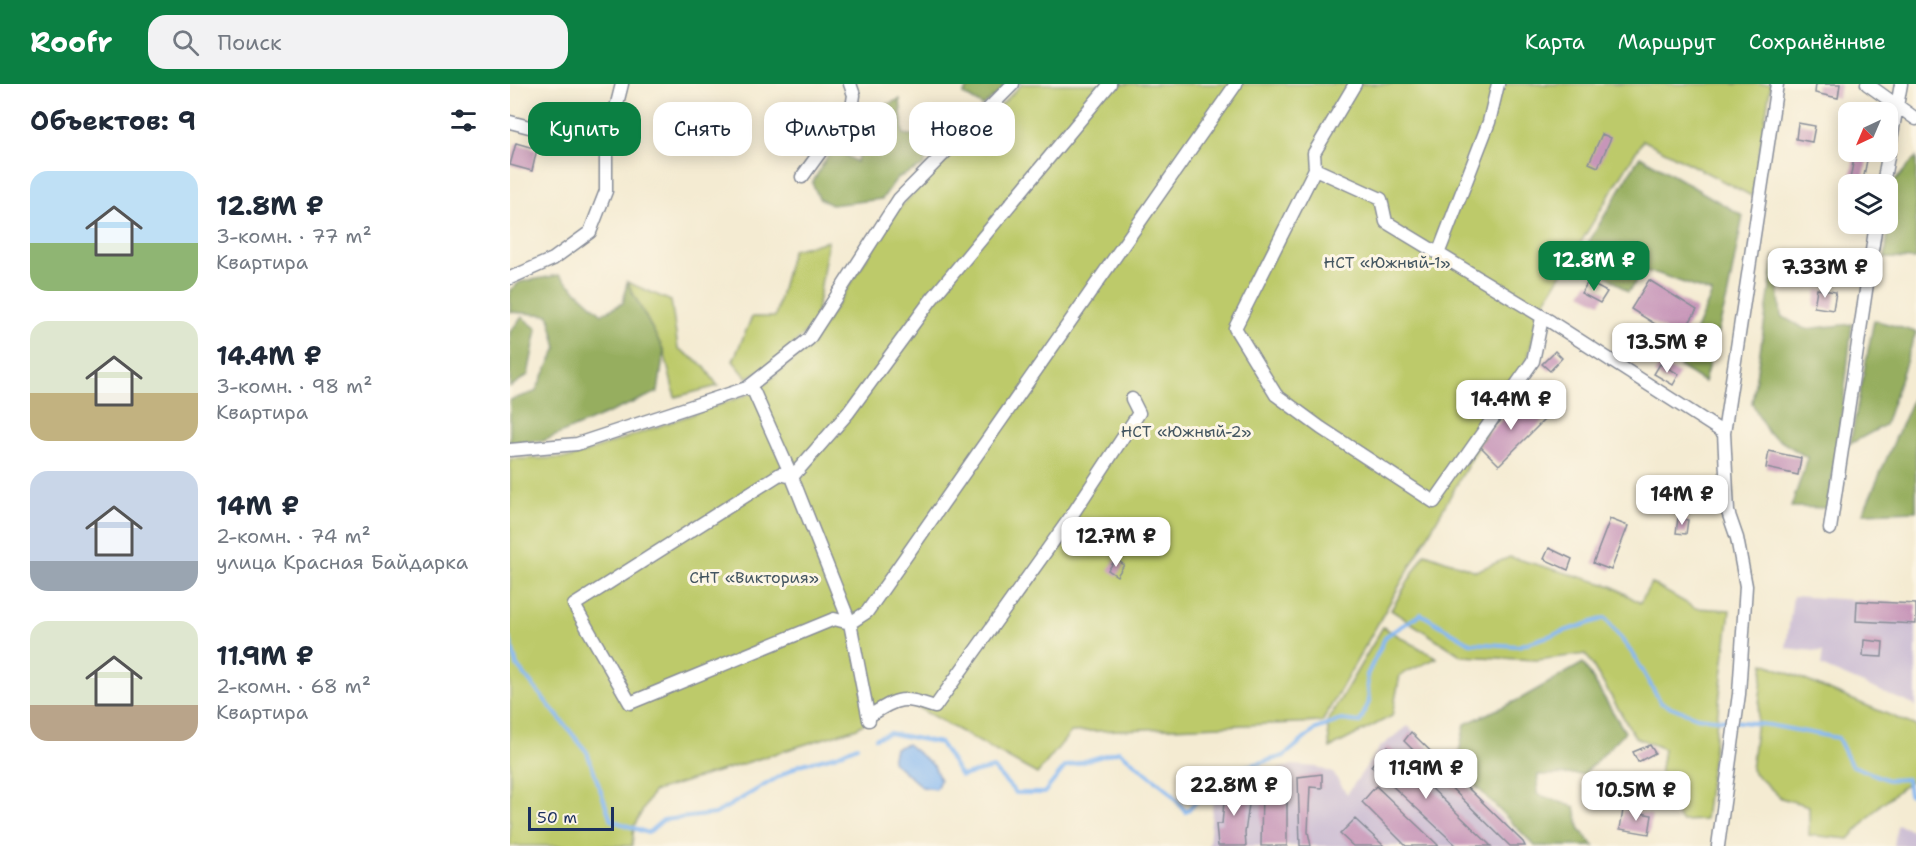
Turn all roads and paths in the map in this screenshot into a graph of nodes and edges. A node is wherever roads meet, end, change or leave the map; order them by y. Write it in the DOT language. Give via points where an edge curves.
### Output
graph roads {
  1 [pos="622,84"];
  2 [pos="850,84"];
  3 [pos="1013,84"];
  4 [pos="1110,84"];
  5 [pos="1236,84"];
  6 [pos="1356,84"];
  7 [pos="1498,84"];
  8 [pos="1777,84"];
  9 [pos="1868,84"];
  10 [pos="1901,84"];
  11 [pos="617,102"];
  12 [pos="1893,102"];
  13 [pos="1898,106"];
  14 [pos="1916,119"];
  15 [pos="510,122"];
  16 [pos="528,127"];
  17 [pos="606,156"];
  18 [pos="1315,169"];
  19 [pos="802,177"];
  20 [pos="1874,234"];
  21 [pos="1437,254"];
  22 [pos="510,278"];
  23 [pos="1542,318"];
  24 [pos="747,388"];
  25 [pos="1132,399"];
  26 [pos="1724,433"];
  27 [pos="510,450"];
  28 [pos="792,477"];
  29 [pos="1830,529"];
  30 [pos="850,623"];
  31 [pos="1718,846"];
  1 -- 11 [label="street"];
  2 -- 19 [label="street" via="854,95 852,108"];
  3 -- 24 [label="street" via="899,199 809,339"];
  4 -- 28 [label="street" via="931,300 848,413"];
  5 -- 30 [label="street" via="867,612"];
  6 -- 18 [label="street" via="1314,153"];
  7 -- 21 [label="street" via="1489,122"];
  8 -- 26 [label="street"];
  9 -- 12 [label="street"];
  10 -- 13 [label="street"];
  13 -- 14 [label="street"];
  15 -- 16 [label="street"];
  17 -- 22 [label="street" via="606,191 590,232 553,259"];
  18 -- 21 [label="street" via="1381,199 1386,222"];
  18 -- 23 [label="street" via="1235,328 1276,395 1320,428 1434,502 1533,361"];
  20 -- 29 [label="street"];
  21 -- 23 [label="street"];
  23 -- 26 [label="street"];
  24 -- 27 [label="street" via="577,444"];
  24 -- 28 [label="street" via="754,392"];
  25 -- 30 [label="street" via="1139,413 1072,515 935,707 908,699 890,702 869,718"];
  26 -- 31 [label="street" via="1728,512 1746,586 1739,694"];
  28 -- 30 [label="street"];
  28 -- 30 [label="street" via="780,474 574,605 630,703 834,620"];
}
